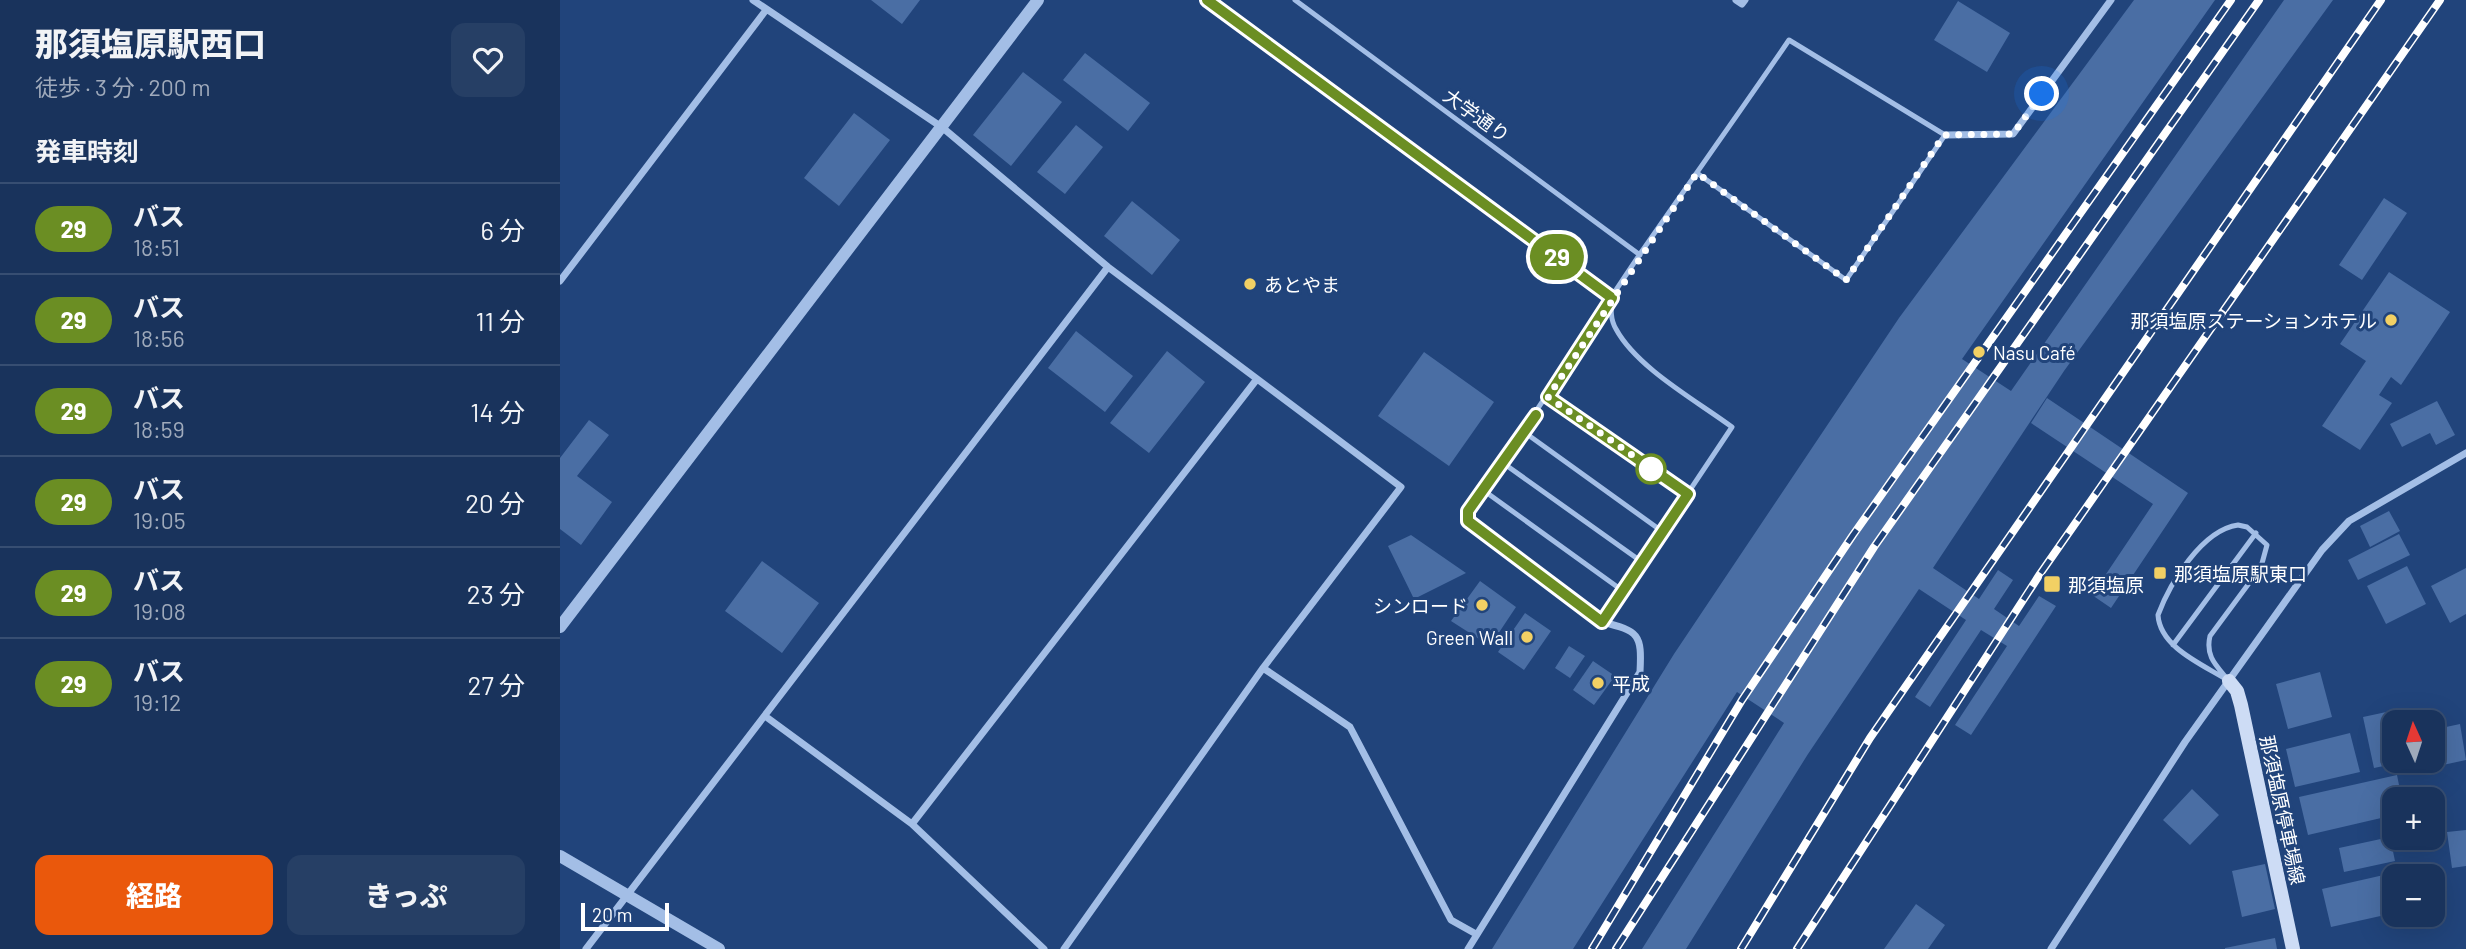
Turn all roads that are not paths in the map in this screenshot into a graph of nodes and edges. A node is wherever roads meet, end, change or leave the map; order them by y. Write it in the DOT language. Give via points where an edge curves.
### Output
graph roads {
  1 [pos="753,0"];
  2 [pos="1038,0"];
  3 [pos="1207,0"];
  4 [pos="1295,0"];
  5 [pos="1736,0"];
  6 [pos="1745,0"];
  7 [pos="2111,0"];
  8 [pos="766,10"];
  9 [pos="943,128"];
  10 [pos="1944,135"];
  11 [pos="1697,173"];
  12 [pos="1640,255"];
  13 [pos="1108,267"];
  14 [pos="560,281"];
  15 [pos="1612,298"];
  16 [pos="1257,379"];
  17 [pos="1548,397"];
  18 [pos="1524,432"];
  19 [pos="2466,453"];
  20 [pos="1503,463"];
  21 [pos="1483,490"];
  22 [pos="1688,494"];
  23 [pos="1662,532"];
  24 [pos="2256,533"];
  25 [pos="1642,562"];
  26 [pos="1623,592"];
  27 [pos="1602,622"];
  28 [pos="560,627"];
  29 [pos="2173,645"];
  30 [pos="1264,668"];
  31 [pos="2229,681"];
  32 [pos="765,716"];
  33 [pos="912,824"];
  34 [pos="560,856"];
  35 [pos="626,895"];
  36 [pos="1476,934"];
  37 [pos="586,949"];
  38 [pos="719,949"];
  39 [pos="1044,949"];
  40 [pos="1064,949"];
  41 [pos="1468,949"];
  42 [pos="2051,949"];
  43 [pos="2293,949"];
  1 -- 8 [label="street"];
  2 -- 9 [label="street"];
  3 -- 15 [label="lane"];
  4 -- 12 [label="lane, 大学通り"];
  5 -- 6 [label="street" via="1742,4"];
  7 -- 10 [label="street" via="2013,134"];
  8 -- 9 [label="street"];
  8 -- 14 [label="street"];
  9 -- 13 [label="street"];
  9 -- 28 [label="street"];
  10 -- 11 [label="lane" via="1789,40"];
  10 -- 11 [label="lane" via="1846,280"];
  11 -- 12 [label="lane"];
  12 -- 15 [label="lane"];
  13 -- 16 [label="street"];
  13 -- 32 [label="street"];
  15 -- 17 [label="lane"];
  15 -- 22 [label="lane" via="1610,314 1625,342 1732,427"];
  16 -- 30 [label="street" via="1401,487"];
  16 -- 33 [label="street"];
  17 -- 18 [label="lane"];
  17 -- 22 [label="lane"];
  18 -- 20 [label="lane"];
  18 -- 23 [label="lane"];
  19 -- 31 [label="street" via="2348,521 2322,550"];
  20 -- 21 [label="lane"];
  20 -- 25 [label="lane"];
  21 -- 26 [label="lane"];
  21 -- 27 [label="lane" via="1468,511 1472,526"];
  22 -- 23 [label="lane"];
  23 -- 25 [label="lane"];
  24 -- 29 [label="lane"];
  24 -- 29 [label="lane" via="2247,527 2225,527 2187,566 2158,615 2163,636"];
  24 -- 31 [label="lane" via="2267,545 2261,567 2210,636 2207,649"];
  25 -- 26 [label="lane"];
  26 -- 27 [label="lane"];
  27 -- 36 [label="street" via="1631,629 1639,639 1640,672"];
  29 -- 31 [label="lane"];
  30 -- 36 [label="street" via="1350,727 1451,920"];
  30 -- 40 [label="street"];
  31 -- 42 [label="street"];
  31 -- 43 [label="main road, 那須塩原停車場線" via="2241,705"];
  32 -- 33 [label="street"];
  32 -- 35 [label="street"];
  33 -- 39 [label="street"];
  34 -- 35 [label="street"];
  35 -- 37 [label="street"];
  35 -- 38 [label="street"];
  36 -- 41 [label="street"];
}
